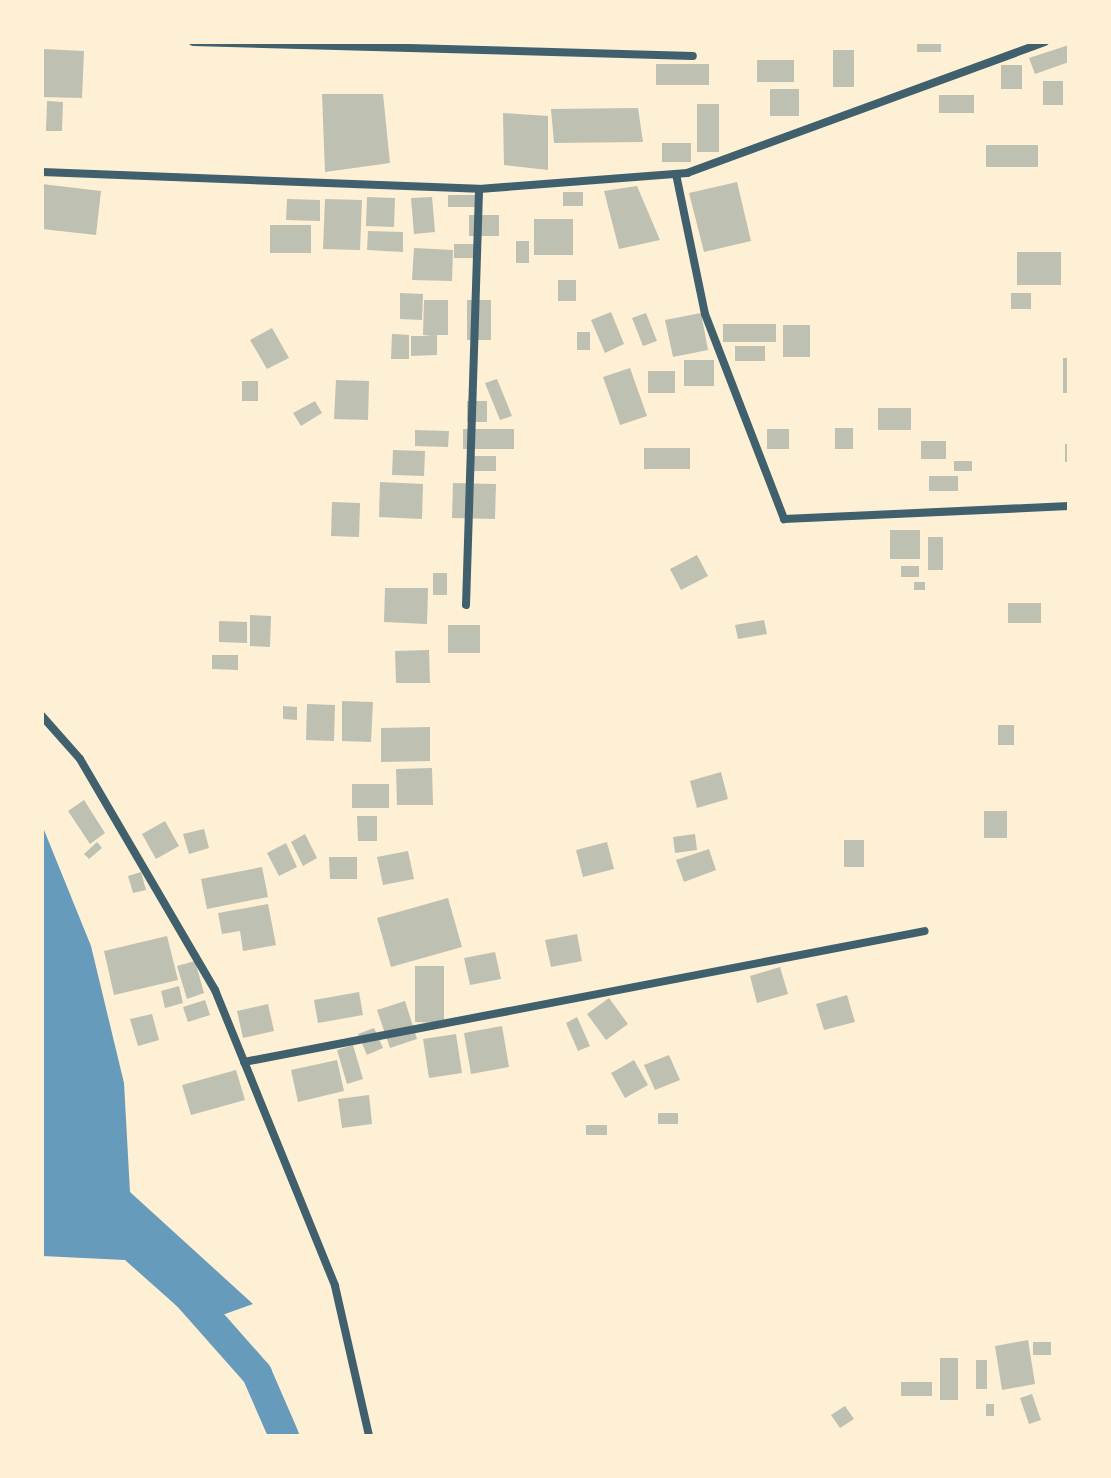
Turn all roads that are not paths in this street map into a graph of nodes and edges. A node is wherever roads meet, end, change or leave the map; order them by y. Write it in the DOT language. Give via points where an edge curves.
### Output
graph roads {
  1 [pos="193,42"];
  2 [pos="1045,42"];
  3 [pos="693,56"];
  4 [pos="42,172"];
  5 [pos="676,174"];
  6 [pos="479,189"];
  7 [pos="1069,506"];
  8 [pos="466,605"];
  9 [pos="42,716"];
  10 [pos="925,931"];
  11 [pos="244,1062"];
  12 [pos="369,1436"];
  1 -- 3 [label="street"];
  2 -- 5 [label="street"];
  4 -- 6 [label="street"];
  5 -- 6 [label="street"];
  5 -- 7 [label="street" via="705,314 784,519"];
  6 -- 8 [label="street"];
  9 -- 11 [label="street" via="80,759 199,962"];
  10 -- 11 [label="street"];
  11 -- 12 [label="street" via="335,1286"];
}
